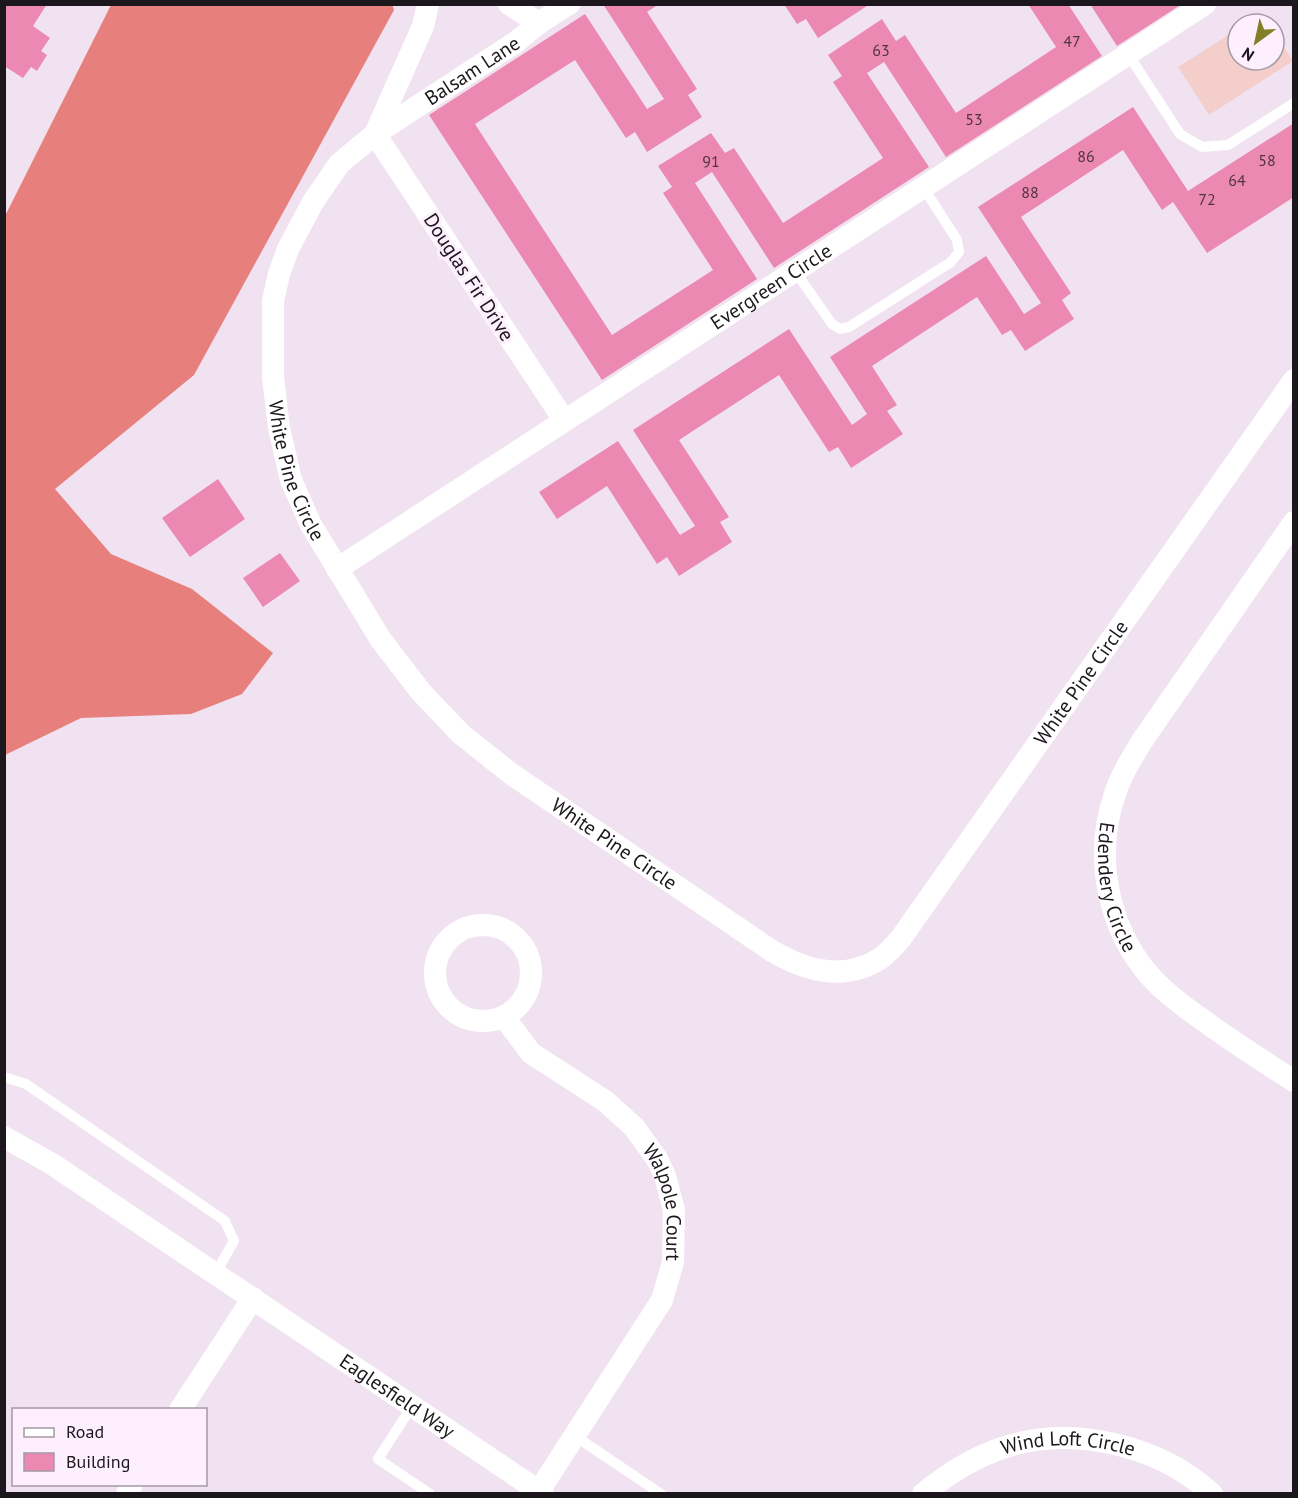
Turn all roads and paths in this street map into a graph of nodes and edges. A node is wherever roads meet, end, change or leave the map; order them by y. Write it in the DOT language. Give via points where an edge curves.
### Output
graph roads {
  1 [pos="428,4"];
  2 [pos="509,4"];
  3 [pos="569,4"];
  4 [pos="1204,4"];
  5 [pos="540,16"];
  6 [pos="1128,54"];
  7 [pos="1293,103"];
  8 [pos="375,134"];
  9 [pos="923,187"];
  10 [pos="795,271"];
  11 [pos="1293,380"];
  12 [pos="564,420"];
  13 [pos="1293,522"];
  14 [pos="337,569"];
  15 [pos="504,1017"];
  16 [pos="4,1077"];
  17 [pos="1293,1081"];
  18 [pos="4,1137"];
  19 [pos="215,1274"];
  20 [pos="253,1299"];
  21 [pos="412,1406"];
  22 [pos="181,1408"];
  23 [pos="575,1436"];
  24 [pos="541,1492"];
  25 [pos="430,1494"];
  26 [pos="661,1494"];
  27 [pos="923,1494"];
  28 [pos="1212,1494"];
  1 -- 8 [label="street, White Pine Circle" via="423,26"];
  2 -- 5 [label="street"];
  3 -- 5 [label="street, Balsam Lane"];
  4 -- 6 [label="street, Evergreen Circle"];
  5 -- 8 [label="street, Balsam Lane" via="516,42"];
  6 -- 7 [label="lane" via="1180,134 1202,147 1228,145"];
  6 -- 9 [label="street, Evergreen Circle"];
  8 -- 12 [label="street, Douglas Fir Drive"];
  8 -- 14 [label="street, White Pine Circle" via="339,164 313,202 288,249 273,302 273,377 291,480"];
  9 -- 10 [label="street, Evergreen Circle"];
  9 -- 10 [label="lane" via="957,240 959,252 951,262 840,329 832,324"];
  10 -- 12 [label="street, Evergreen Circle"];
  11 -- 14 [label="street, White Pine Circle" via="918,915 882,958 857,970 832,973 782,957 510,773 462,734 421,692 381,640"];
  12 -- 14 [label="street, Evergreen Circle"];
  13 -- 17 [label="street, Edendery Circle" via="1126,767 1108,819 1104,860 1117,921 1130,950 1150,977 1177,1002"];
  15 -- 15 [label="street" via="526,994 530,963 514,935 500,927 468,926 442,945 434,975 437,990 446,1004 465,1017 489,1021"];
  15 -- 23 [label="street, Walpole Court" via="531,1053 604,1101 634,1127 657,1159 674,1210 674,1262 662,1299"];
  16 -- 19 [label="lane" via="26,1084 225,1221 234,1241"];
  18 -- 19 [label="street, Eaglesfield Way" via="52,1164"];
  19 -- 20 [label="street, Eaglesfield Way"];
  20 -- 21 [label="street, Eaglesfield Way"];
  20 -- 22 [label="street"];
  21 -- 24 [label="street, Eaglesfield Way"];
  21 -- 25 [label="lane" via="378,1459"];
  23 -- 24 [label="street, Walpole Court"];
  23 -- 26 [label="lane"];
  27 -- 28 [label="street, Wind Loft Circle" via="944,1477 1002,1448 1060,1439 1134,1449 1179,1470"];
}
